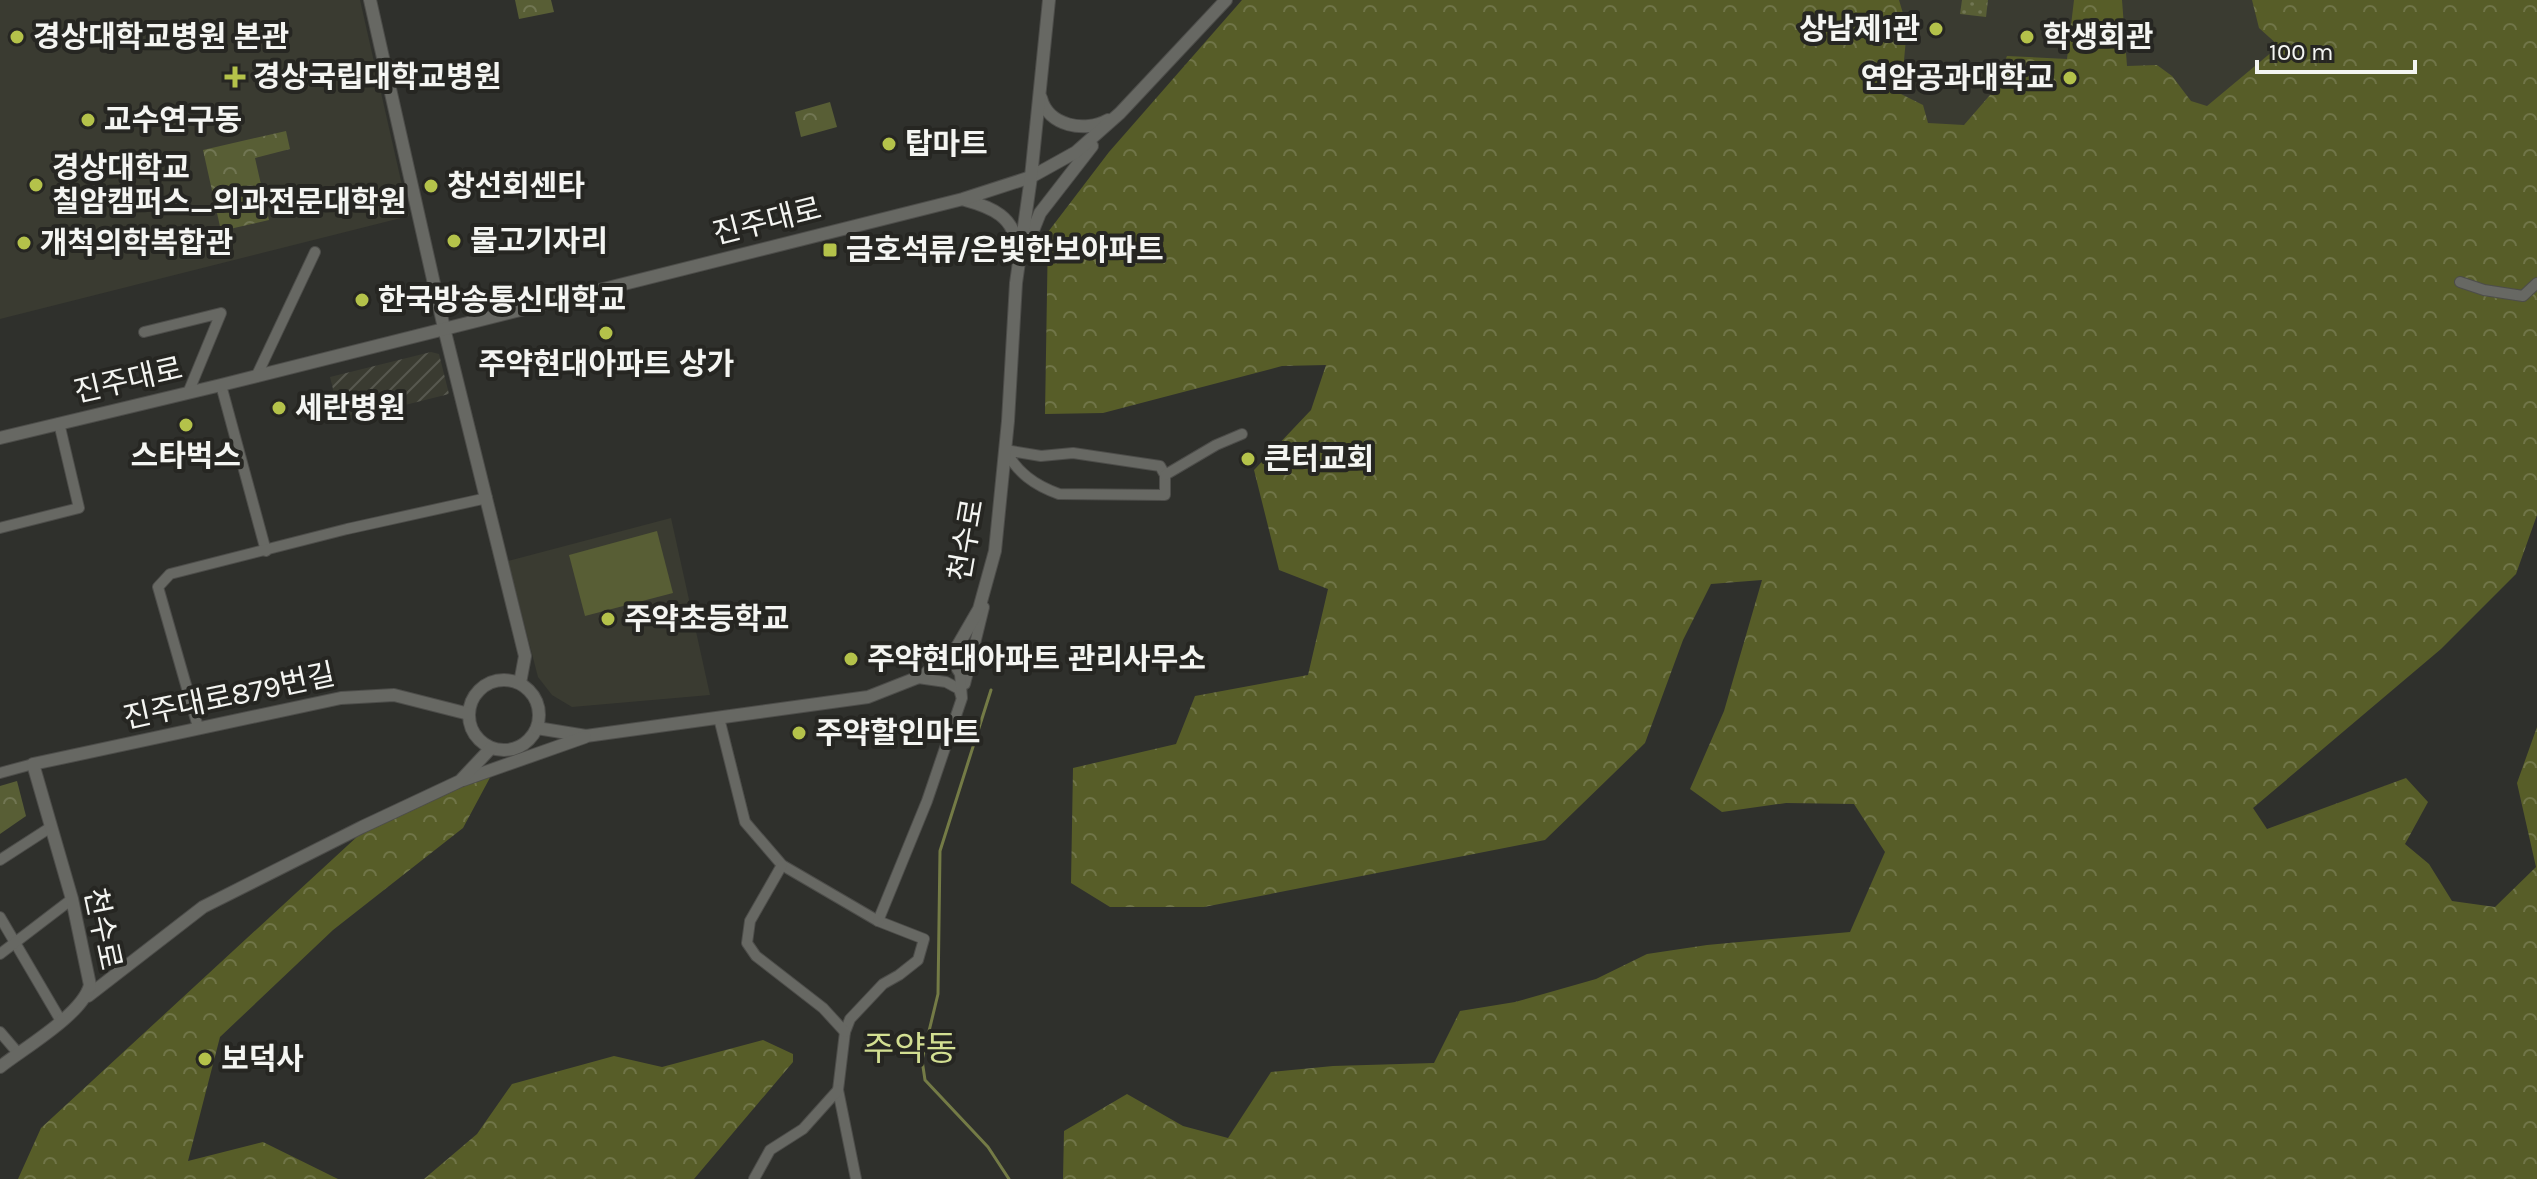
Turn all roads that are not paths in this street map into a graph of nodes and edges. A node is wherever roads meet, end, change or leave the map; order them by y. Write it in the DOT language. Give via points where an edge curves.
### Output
graph roads {
  1 [pos="370,0"];
  2 [pos="1226,0"];
  3 [pos="1047,2"];
  4 [pos="1039,91"];
  5 [pos="1120,113"];
  6 [pos="1031,177"];
  7 [pos="963,199"];
  8 [pos="315,252"];
  9 [pos="2460,282"];
  10 [pos="1016,283"];
  11 [pos="2537,283"];
  12 [pos="444,328"];
  13 [pos="144,332"];
  14 [pos="256,377"];
  15 [pos="221,385"];
  16 [pos="188,393"];
  17 [pos="59,423"];
  18 [pos="1242,434"];
  19 [pos="0,438"];
  20 [pos="1005,450"];
  21 [pos="1165,475"];
  22 [pos="487,498"];
  23 [pos="0,528"];
  24 [pos="266,551"];
  25 [pos="995,551"];
  26 [pos="949,656"];
  27 [pos="918,678"];
  28 [pos="520,683"];
  29 [pos="962,698"];
  30 [pos="469,714"];
  31 [pos="719,718"];
  32 [pos="198,727"];
  33 [pos="537,728"];
  34 [pos="586,736"];
  35 [pos="491,748"];
  36 [pos="33,764"];
  37 [pos="0,773"];
  38 [pos="460,781"];
  39 [pos="51,827"];
  40 [pos="0,860"];
  41 [pos="782,865"];
  42 [pos="72,899"];
  43 [pos="0,917"];
  44 [pos="878,921"];
  45 [pos="15,942"];
  46 [pos="0,954"];
  47 [pos="88,996"];
  48 [pos="61,1021"];
  49 [pos="0,1032"];
  50 [pos="845,1032"];
  51 [pos="18,1053"];
  52 [pos="0,1067"];
  53 [pos="838,1090"];
  54 [pos="754,1179"];
  55 [pos="856,1179"];
  1 -- 12 [label="street"];
  2 -- 5 [label="street, 진주대로"];
  3 -- 4 [label="street, 천수로"];
  4 -- 5 [label="street" via="1049,114 1072,125 1102,124"];
  4 -- 6 [label="street, 천수로"];
  5 -- 6 [label="street, 진주대로" via="1076,152"];
  5 -- 10 [label="street" via="1040,213"];
  6 -- 7 [label="street, 진주대로"];
  6 -- 10 [label="street, 천수로"];
  7 -- 10 [label="street" via="986,205 1009,223 1016,236"];
  7 -- 12 [label="street, 진주대로"];
  8 -- 14 [label="street"];
  9 -- 11 [label="street" via="2523,296"];
  10 -- 20 [label="street, 천수로"];
  12 -- 14 [label="street, 진주대로"];
  12 -- 22 [label="street"];
  13 -- 16 [label="street" via="221,313"];
  14 -- 15 [label="street, 진주대로"];
  15 -- 16 [label="street, 진주대로"];
  15 -- 24 [label="street"];
  16 -- 17 [label="street, 진주대로"];
  17 -- 19 [label="street, 진주대로"];
  17 -- 23 [label="street, 진주대로" via="79,508"];
  18 -- 21 [label="street"];
  20 -- 21 [label="street" via="1160,466"];
  20 -- 21 [label="street" via="1015,468 1059,494 1165,495"];
  20 -- 25 [label="street, 천수로"];
  22 -- 24 [label="street"];
  22 -- 28 [label="street" via="525,656"];
  24 -- 32 [label="street" via="170,574 158,587"];
  25 -- 26 [label="street, 천수로" via="979,609"];
  25 -- 29 [label="street"];
  26 -- 27 [label="street, 천수로"];
  26 -- 29 [label="street" via="960,674"];
  27 -- 29 [label="street" via="946,682 959,689"];
  27 -- 31 [label="street, 천수로" via="868,697"];
  28 -- 30 [label="street" via="491,683 475,695"];
  28 -- 33 [label="street" via="539,707"];
  29 -- 44 [label="street"];
  30 -- 32 [label="street, 진주대로879번길" via="411,698 371,695"];
  30 -- 35 [label="street" via="475,734"];
  31 -- 34 [label="street, 천수로"];
  31 -- 41 [label="street" via="745,822"];
  32 -- 36 [label="street, 진주대로879번길"];
  33 -- 34 [label="street, 천수로"];
  33 -- 35 [label="street" via="523,745"];
  34 -- 38 [label="street"];
  35 -- 38 [label="street"];
  36 -- 37 [label="street, 진주대로879번길"];
  36 -- 39 [label="street, 천수로"];
  38 -- 47 [label="street" via="203,907"];
  39 -- 40 [label="street"];
  39 -- 42 [label="street, 천수로"];
  41 -- 44 [label="street"];
  41 -- 50 [label="street" via="750,921 747,943"];
  42 -- 45 [label="street"];
  42 -- 47 [label="street, 천수로" via="91,979"];
  43 -- 45 [label="street"];
  44 -- 50 [label="street" via="924,939 918,960 883,984 850,1019"];
  45 -- 46 [label="street"];
  45 -- 48 [label="street"];
  47 -- 48 [label="street, 천수로"];
  48 -- 51 [label="street, 천수로"];
  49 -- 51 [label="street"];
  50 -- 53 [label="street"];
  51 -- 52 [label="street, 천수로"];
  53 -- 54 [label="street" via="803,1129 770,1150"];
  53 -- 55 [label="street"];
}
